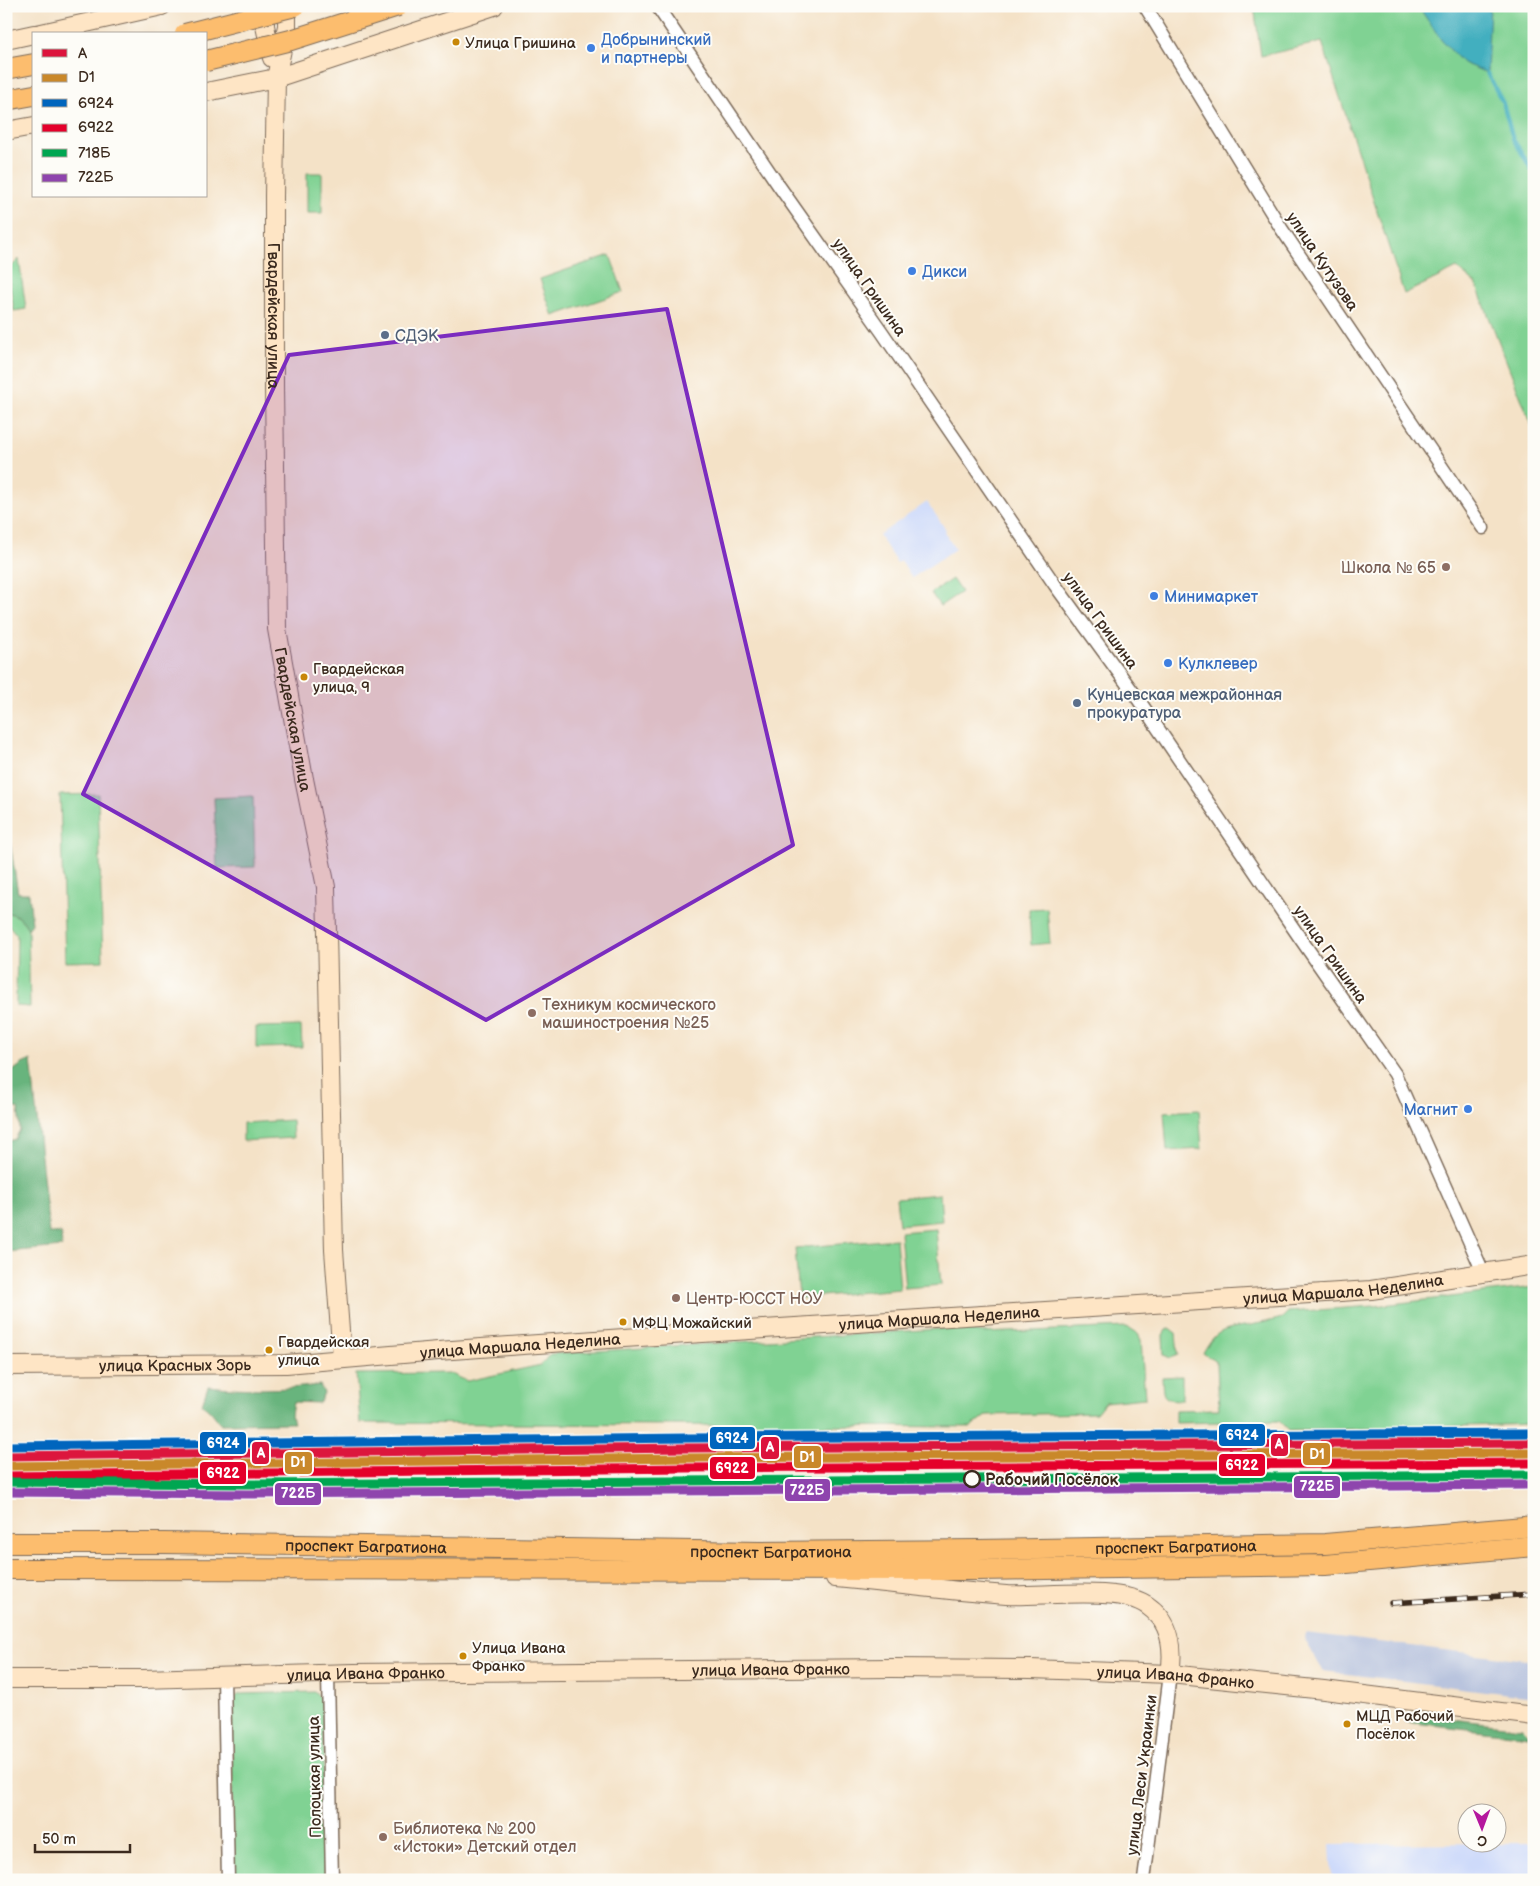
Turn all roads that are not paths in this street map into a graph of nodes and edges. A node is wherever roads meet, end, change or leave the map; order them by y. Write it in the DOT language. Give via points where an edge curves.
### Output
graph roads {
  1 [pos="162,6"];
  2 [pos="265,6"];
  3 [pos="287,6"];
  4 [pos="295,6"];
  5 [pos="398,6"];
  6 [pos="494,6"];
  7 [pos="657,6"];
  8 [pos="1145,6"];
  9 [pos="49,32"];
  10 [pos="193,32"];
  11 [pos="32,36"];
  12 [pos="6,40"];
  13 [pos="208,61"];
  14 [pos="32,64"];
  15 [pos="6,69"];
  16 [pos="276,78"];
  17 [pos="208,92"];
  18 [pos="32,95"];
  19 [pos="6,100"];
  20 [pos="32,126"];
  21 [pos="6,131"];
  22 [pos="1483,528"];
  23 [pos="1534,1265"];
  24 [pos="1483,1272"];
  25 [pos="342,1358"];
  26 [pos="6,1366"];
  27 [pos="1534,1526"];
  28 [pos="6,1543"];
  29 [pos="1534,1546"];
  30 [pos="6,1569"];
  31 [pos="757,1571"];
  32 [pos="328,1674"];
  33 [pos="1170,1674"];
  34 [pos="224,1676"];
  35 [pos="6,1679"];
  36 [pos="1534,1716"];
  37 [pos="228,1880"];
  38 [pos="332,1880"];
  39 [pos="1144,1880"];
  1 -- 9 [label="street"];
  2 -- 16 [label="street" via="265,26"];
  3 -- 16 [label="street"];
  4 -- 10 [label="main road, bridge"];
  5 -- 13 [label="main road, bridge" via="291,40"];
  6 -- 16 [label="street"];
  7 -- 24 [label="street, улица Гришина" via="1395,1074"];
  8 -- 22 [label="street, улица Кутузова" via="1281,228"];
  11 -- 12 [label="street"];
  14 -- 15 [label="main road"];
  16 -- 17 [label="street"];
  16 -- 25 [label="street, Гвардейская улица" via="274,385 277,629 326,887 334,1250"];
  18 -- 19 [label="main road"];
  20 -- 21 [label="street"];
  23 -- 24 [label="street, улица Маршала Неделина"];
  24 -- 25 [label="street, улица Маршала Неделина" via="1372,1290"];
  25 -- 26 [label="street, улица Красных Зорь" via="286,1364"];
  27 -- 28 [label="main road, проспект Багратиона" via="1325,1544 977,1550 759,1552"];
  29 -- 31 [label="main road, проспект Багратиона" via="1325,1565"];
  30 -- 31 [label="main road, проспект Багратиона"];
  31 -- 33 [label="street" via="1007,1595 1121,1596 1148,1605 1161,1620 1172,1648"];
  32 -- 33 [label="street, улица Ивана Франко" via="902,1668"];
  32 -- 34 [label="street, улица Ивана Франко"];
  32 -- 38 [label="street, Полоцкая улица"];
  33 -- 36 [label="street, улица Ивана Франко"];
  33 -- 39 [label="street, улица Леси Украинки"];
  34 -- 35 [label="street, улица Ивана Франко"];
  34 -- 37 [label="street"];
}
